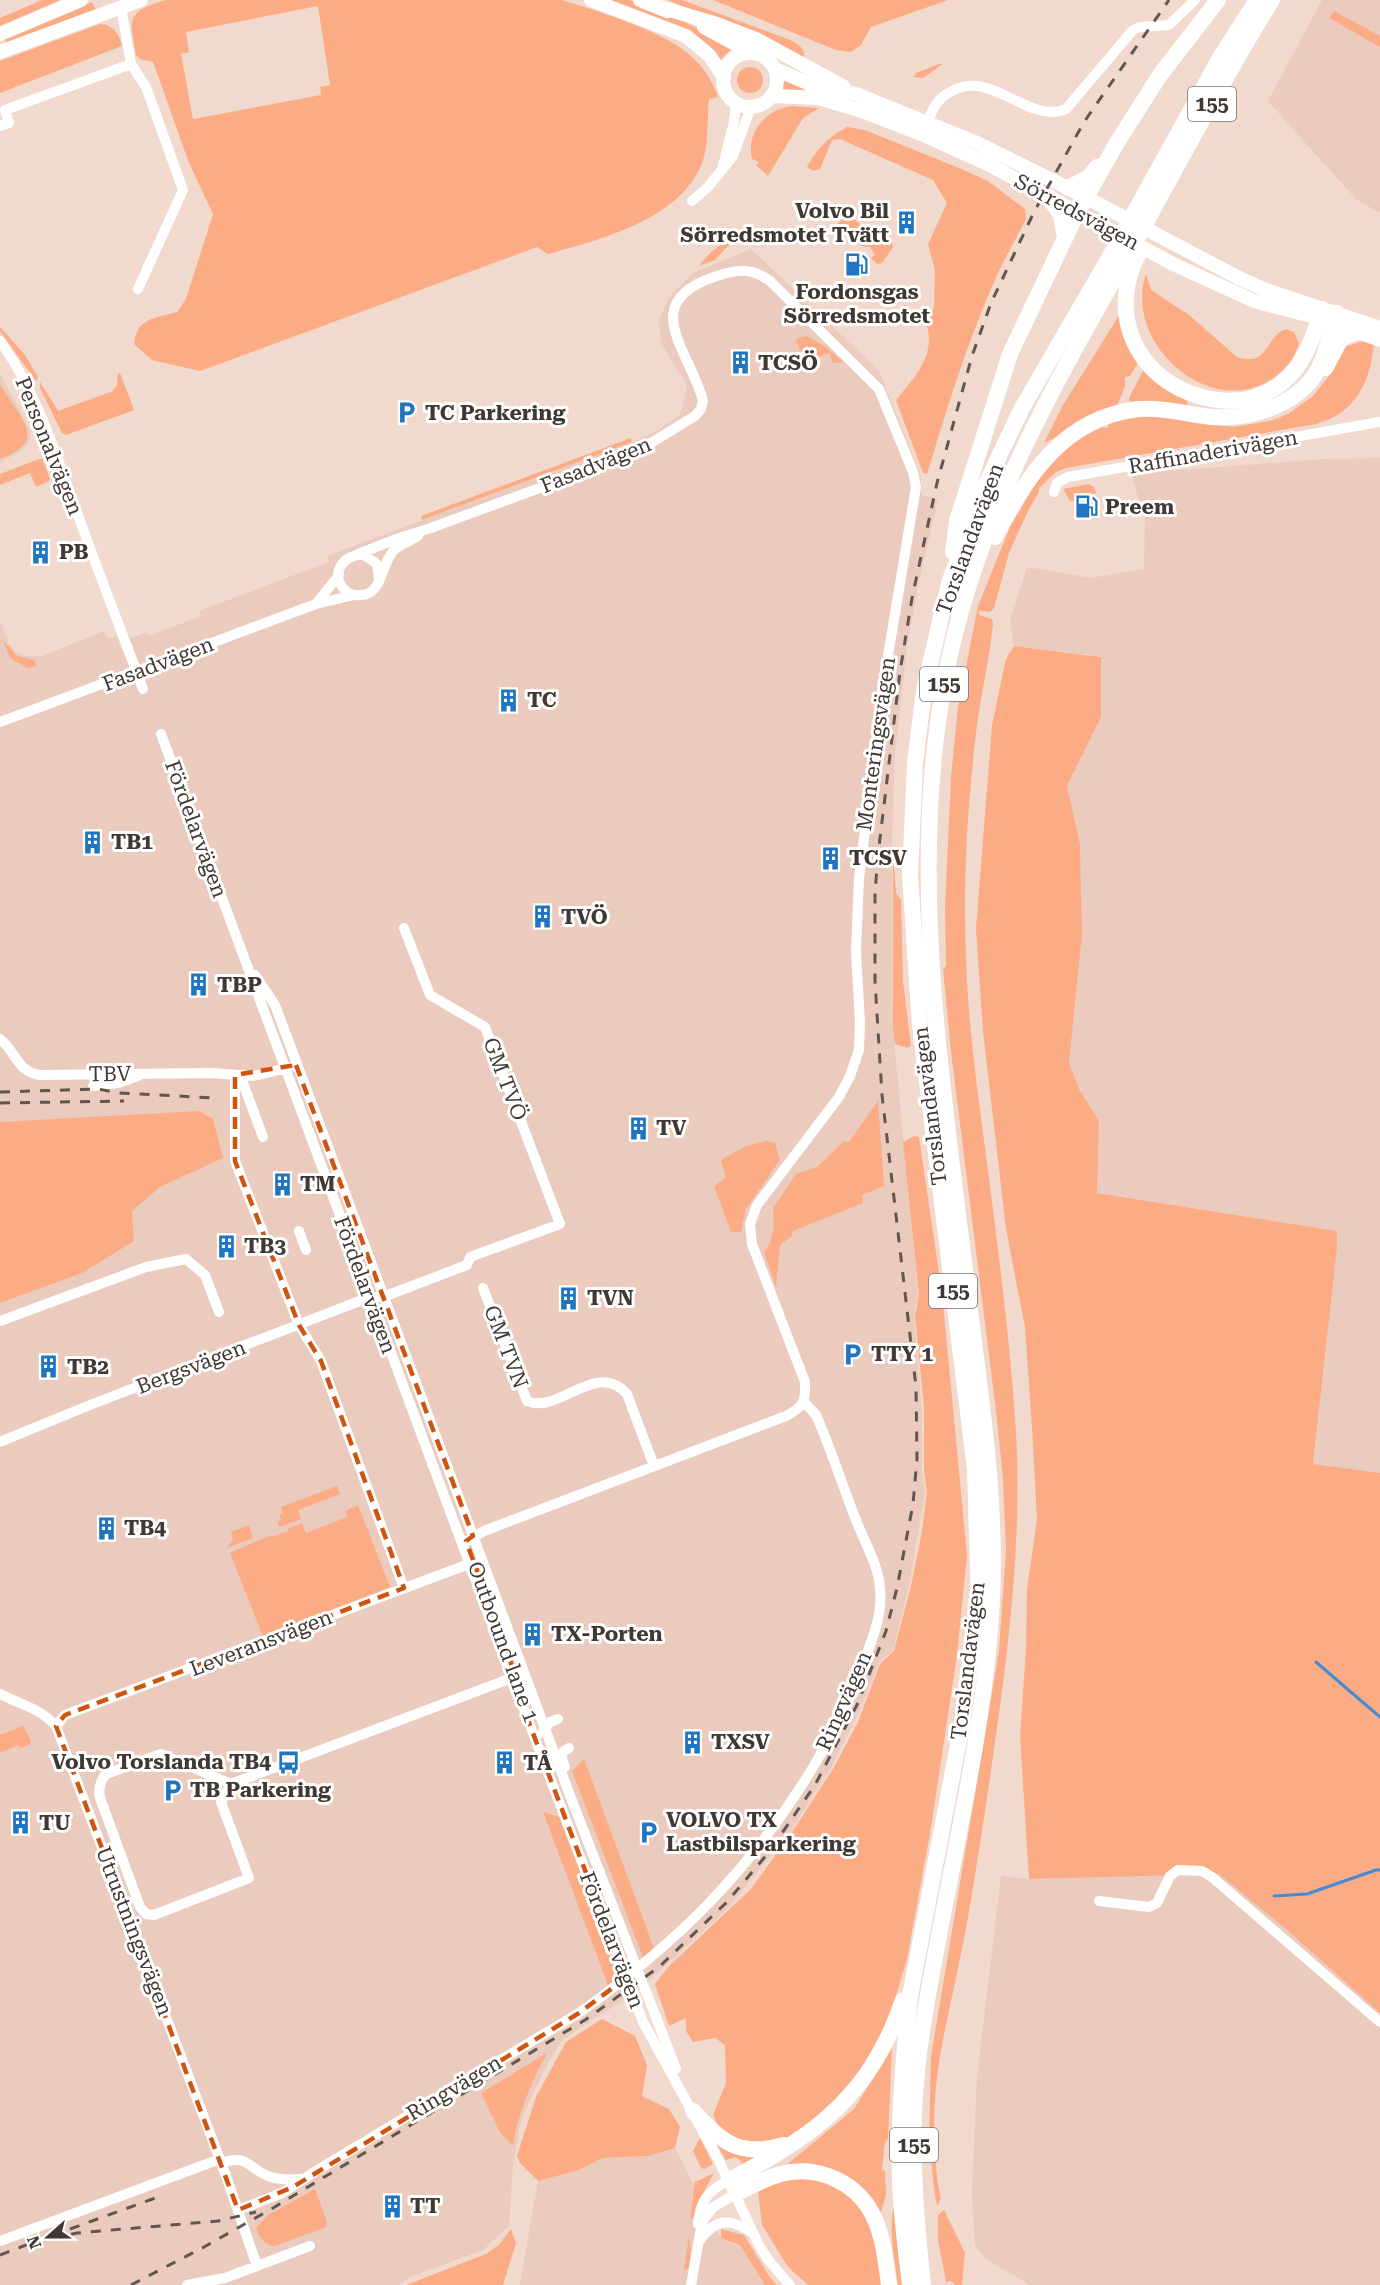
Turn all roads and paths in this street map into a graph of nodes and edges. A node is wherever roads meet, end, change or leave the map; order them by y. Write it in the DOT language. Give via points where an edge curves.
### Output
graph roads {
  1 [pos="81,0"];
  2 [pos="141,0"];
  3 [pos="591,0"];
  4 [pos="640,0"];
  5 [pos="1195,0"];
  6 [pos="1218,0"];
  7 [pos="1257,0"];
  8 [pos="1272,0"];
  9 [pos="1281,0"];
  10 [pos="120,4"];
  11 [pos="660,7"];
  12 [pos="0,34"];
  13 [pos="0,52"];
  14 [pos="752,53"];
  15 [pos="131,64"];
  16 [pos="775,69"];
  17 [pos="724,77"];
  18 [pos="856,94"];
  19 [pos="772,96"];
  20 [pos="736,103"];
  21 [pos="751,107"];
  22 [pos="928,123"];
  23 [pos="0,126"];
  24 [pos="1118,141"];
  25 [pos="723,166"];
  26 [pos="1068,188"];
  27 [pos="1048,196"];
  28 [pos="1085,197"];
  29 [pos="692,201"];
  30 [pos="1077,213"];
  31 [pos="1065,238"];
  32 [pos="138,290"];
  33 [pos="1328,316"];
  34 [pos="672,320"];
  35 [pos="1380,328"];
  36 [pos="1361,332"];
  37 [pos="1380,340"];
  38 [pos="0,341"];
  39 [pos="1300,391"];
  40 [pos="1380,422"];
  41 [pos="1053,492"];
  42 [pos="428,529"];
  43 [pos="358,554"];
  44 [pos="339,576"];
  45 [pos="379,579"];
  46 [pos="949,583"];
  47 [pos="970,586"];
  48 [pos="354,595"];
  49 [pos="316,604"];
  50 [pos="137,672"];
  51 [pos="143,689"];
  52 [pos="0,723"];
  53 [pos="161,734"];
  54 [pos="404,928"];
  55 [pos="0,1039"];
  56 [pos="290,1067"];
  57 [pos="156,1073"];
  58 [pos="238,1075"];
  59 [pos="93,1086"];
  60 [pos="263,1137"];
  61 [pos="299,1231"];
  62 [pos="306,1250"];
  63 [pos="483,1288"];
  64 [pos="383,1296"];
  65 [pos="370,1298"];
  66 [pos="219,1312"];
  67 [pos="0,1321"];
  68 [pos="299,1325"];
  69 [pos="804,1402"];
  70 [pos="0,1442"];
  71 [pos="654,1466"];
  72 [pos="470,1539"];
  73 [pos="469,1564"];
  74 [pos="404,1588"];
  75 [pos="521,1675"];
  76 [pos="0,1694"];
  77 [pos="539,1707"];
  78 [pos="56,1726"];
  79 [pos="545,1729"];
  80 [pos="541,1743"];
  81 [pos="569,1748"];
  82 [pos="544,1763"];
  83 [pos="231,1784"];
  84 [pos="568,1790"];
  85 [pos="1099,1901"];
  86 [pos="922,1939"];
  87 [pos="926,2006"];
  88 [pos="1380,2022"];
  89 [pos="693,2111"];
  90 [pos="799,2141"];
  91 [pos="220,2161"];
  92 [pos="302,2179"];
  93 [pos="731,2187"];
  94 [pos="238,2210"];
  95 [pos="754,2234"];
  96 [pos="699,2239"];
  97 [pos="0,2241"];
  98 [pos="310,2246"];
  99 [pos="257,2266"];
  100 [pos="187,2285"];
  101 [pos="692,2285"];
  102 [pos="790,2285"];
  103 [pos="890,2285"];
  104 [pos="910,2285"];
  105 [pos="923,2285"];
  106 [pos="934,2285"];
  1 -- 12 [label="street"];
  2 -- 10 [label="street"];
  3 -- 17 [label="street" via="686,36 709,55"];
  4 -- 11 [label="street, Sörredsvägen"];
  5 -- 22 [label="street" via="1168,25 1133,30 1066,109 1041,110 990,88 969,85 944,95 933,107"];
  6 -- 24 [label="main road" via="1178,50"];
  7 -- 46 [label="main road, Torslandavägen / 155" via="1221,56 1022,408 985,486"];
  8 -- 47 [label="main road, Torslandavägen / 155" via="1059,377 1005,488"];
  9 -- 33 [label="main road" via="1135,261 1126,307 1137,348 1157,375 1183,392 1226,401 1264,394 1288,378"];
  10 -- 13 [label="street"];
  10 -- 15 [label="street"];
  11 -- 14 [label="street, Sörredsvägen"];
  11 -- 18 [label="street, Sörredsvägen" via="756,39"];
  14 -- 16 [label="street, Sörredsvägen" via="766,58"];
  14 -- 17 [label="street" via="735,58"];
  15 -- 23 [label="street" via="5,110 9,123"];
  15 -- 32 [label="street" via="146,87 183,189"];
  16 -- 18 [label="street, Sörredsvägen" via="810,84"];
  16 -- 19 [label="street" via="777,81"];
  17 -- 20 [label="street" via="725,90"];
  18 -- 22 [label="street, Sörredsvägen"];
  19 -- 21 [label="street"];
  19 -- 27 [label="street, Sörredsvägen" via="818,98 862,111 926,136"];
  20 -- 21 [label="street"];
  20 -- 25 [label="street"];
  21 -- 25 [label="street" via="733,156"];
  22 -- 26 [label="street, Sörredsvägen"];
  24 -- 26 [label="main road" via="1088,178"];
  24 -- 28 [label="main road"];
  25 -- 29 [label="street"];
  26 -- 28 [label="street, Sörredsvägen"];
  27 -- 30 [label="street, Sörredsvägen"];
  27 -- 31 [label="main road" via="1061,215"];
  28 -- 30 [label="main road"];
  28 -- 33 [label="street, Sörredsvägen" via="1220,270"];
  30 -- 31 [label="main road"];
  30 -- 33 [label="street, Sörredsvägen" via="1254,301"];
  31 -- 46 [label="main road" via="1010,354 957,521"];
  33 -- 35 [label="street, Sörredsvägen"];
  33 -- 36 [label="street, Sörredsvägen"];
  33 -- 39 [label="main road" via="1321,363"];
  34 -- 42 [label="street, Fasadvägen" via="702,398 701,409 695,416 624,457"];
  34 -- 69 [label="street, Monteringsvägen" via="678,301 699,282 736,270 764,276 879,389 911,465 916,487 884,680 859,878 859,1050 839,1097 757,1205 750,1224 752,1244 805,1382"];
  36 -- 37 [label="street, Sörredsvägen"];
  36 -- 39 [label="street" via="1342,339 1324,373"];
  38 -- 50 [label="street, Personalvägen" via="27,386 54,449"];
  39 -- 47 [label="main road" via="1276,407 1256,414 1211,417 1154,408 1105,418 1082,428 1053,449 1031,475"];
  40 -- 41 [label="street, Raffinaderivägen" via="1068,477 1057,483"];
  42 -- 43 [label="street, Fasadvägen"];
  42 -- 45 [label="street, Fasadvägen" via="394,550"];
  43 -- 44 [label="street, Fasadvägen" via="344,561"];
  43 -- 45 [label="street" via="375,562"];
  44 -- 48 [label="street" via="343,588"];
  44 -- 49 [label="street, Fasadvägen"];
  45 -- 48 [label="street, Fasadvägen" via="371,592"];
  46 -- 86 [label="main road, Torslandavägen / 155" via="919,726 910,876 920,1025 975,1469 979,1603 961,1729"];
  47 -- 87 [label="main road, Torslandavägen / 155" via="941,700 931,805 930,909 936,1026 990,1472 994,1554 977,1734"];
  48 -- 49 [label="street, Fasadvägen"];
  49 -- 50 [label="street, Fasadvägen"];
  50 -- 51 [label="street, Personalvägen"];
  50 -- 52 [label="street, Fasadvägen"];
  53 -- 56 [label="street, Fördelarvägen" via="244,958"];
  54 -- 64 [label="street, GM TVÖ" via="430,995 485,1027 560,1224 470,1257 467,1265"];
  55 -- 57 [label="street, TBV" via="27,1072"];
  56 -- 58 [label="street, TBV" via="254,1076"];
  56 -- 64 [label="street, Fördelarvägen"];
  56 -- 65 [label="street, Fördelarvägen"];
  57 -- 58 [label="street, TBV"];
  57 -- 59 [label="street"];
  58 -- 60 [label="street"];
  58 -- 68 [label="street" via="235,1161"];
  61 -- 62 [label="street"];
  63 -- 71 [label="street, GM TVN" via="527,1401 543,1403 592,1384 611,1382 627,1394"];
  64 -- 65 [label="street, Bergsvägen"];
  64 -- 72 [label="street, Fördelarvägen"];
  65 -- 68 [label="street, Bergsvägen"];
  65 -- 72 [label="street, Fördelarvägen"];
  66 -- 67 [label="street" via="205,1275 186,1259 146,1267"];
  68 -- 70 [label="street, Bergsvägen"];
  68 -- 74 [label="street" via="321,1361"];
  69 -- 71 [label="street" via="800,1409 786,1416"];
  69 -- 92 [label="street, Ringvägen" via="816,1415 867,1544 880,1586 881,1609 856,1684 795,1797 732,1881 653,1958 579,2013"];
  71 -- 72 [label="street"];
  72 -- 73 [label="street"];
  72 -- 75 [label="street"];
  73 -- 74 [label="street, Leveransvägen"];
  73 -- 75 [label="street"];
  74 -- 78 [label="street, Leveransvägen" via="65,1715"];
  75 -- 77 [label="street"];
  75 -- 77 [label="street"];
  75 -- 80 [label="street, Outbound lane 1"];
  75 -- 82 [label="street, Fördelarvägen"];
  75 -- 83 [label="street"];
  76 -- 78 [label="street, Utrustningsvägen" via="34,1707"];
  77 -- 79 [label="street, Fördelarvägen"];
  77 -- 79 [label="street" via="558,1719"];
  78 -- 91 [label="street, Utrustningsvägen"];
  79 -- 80 [label="street, Fördelarvägen"];
  79 -- 84 [label="street, Fördelarvägen"];
  80 -- 82 [label="street, Fördelarvägen"];
  81 -- 84 [label="street, Fördelarvägen" via="562,1759 570,1780"];
  82 -- 89 [label="street, Fördelarvägen" via="643,2022"];
  83 -- 83 [label="street" via="161,1754 106,1774 102,1779 100,1798 138,1903 146,1914 154,1915 249,1878 221,1802"];
  84 -- 89 [label="street, Fördelarvägen"];
  85 -- 88 [label="street" via="1149,1907 1157,1903 1170,1876 1178,1870 1202,1871"];
  86 -- 90 [label="main road" via="907,1991 885,2044 843,2103"];
  86 -- 104 [label="main road, Torslandavägen / 155" via="908,2015 900,2111 902,2205"];
  87 -- 105 [label="main road, Torslandavägen / 155" via="915,2090 914,2168"];
  87 -- 106 [label="main road" via="923,2190"];
  89 -- 90 [label="main road" via="716,2136 737,2148 761,2150"];
  89 -- 93 [label="street, Fördelarvägen"];
  90 -- 93 [label="main road"];
  91 -- 92 [label="street" via="242,2160 281,2180"];
  91 -- 94 [label="street, Utrustningsvägen"];
  91 -- 97 [label="street"];
  92 -- 94 [label="street, Ringvägen" via="275,2196"];
  93 -- 95 [label="street, Fördelarvägen"];
  93 -- 96 [label="street" via="708,2212"];
  93 -- 96 [label="street" via="710,2191 702,2203"];
  93 -- 103 [label="main road" via="799,2171 843,2182 876,2220"];
  94 -- 99 [label="street"];
  95 -- 96 [label="street" via="736,2223 725,2222"];
  95 -- 102 [label="street, Fördelarvägen" via="769,2261"];
  96 -- 101 [label="street"];
  98 -- 99 [label="street"];
  99 -- 100 [label="street" via="225,2278"];
}
